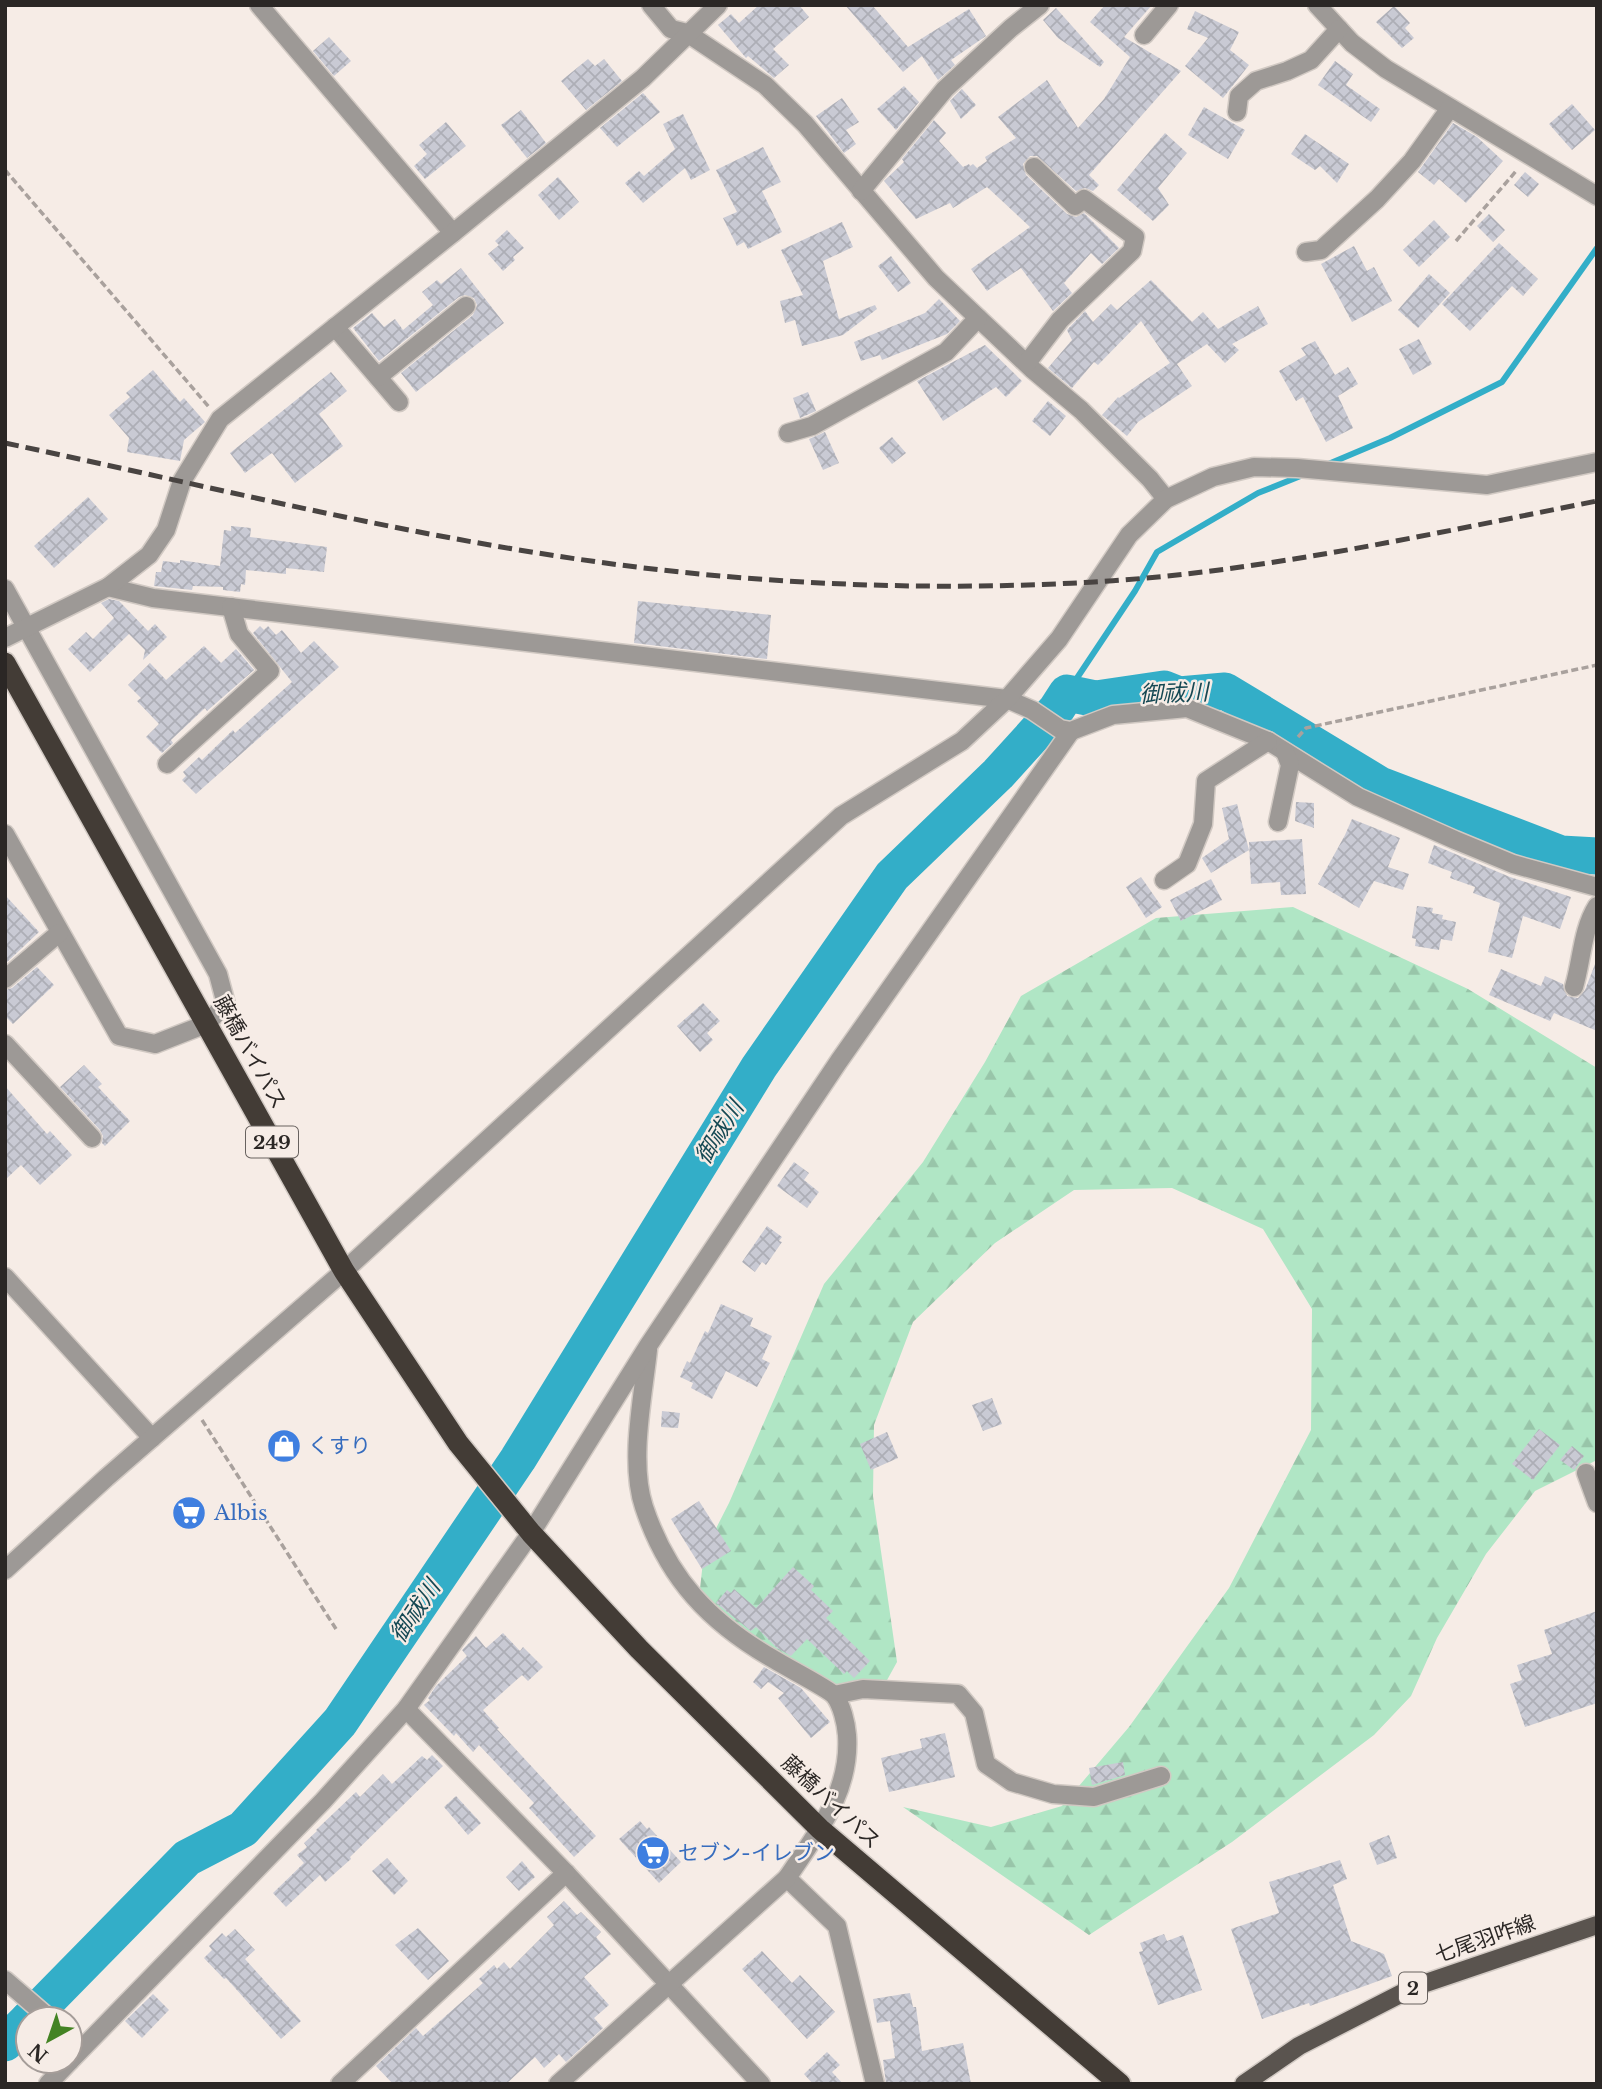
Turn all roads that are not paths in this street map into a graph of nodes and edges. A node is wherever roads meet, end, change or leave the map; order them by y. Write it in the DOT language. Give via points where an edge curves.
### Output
graph roads {
  1 [pos="259,5"];
  2 [pos="651,5"];
  3 [pos="718,5"];
  4 [pos="1040,5"];
  5 [pos="1169,5"];
  6 [pos="1317,5"];
  7 [pos="1339,29"];
  8 [pos="687,33"];
  9 [pos="1144,35"];
  10 [pos="1450,108"];
  11 [pos="1237,112"];
  12 [pos="1034,167"];
  13 [pos="860,191"];
  14 [pos="1597,196"];
  15 [pos="453,233"];
  16 [pos="1306,252"];
  17 [pos="466,306"];
  18 [pos="978,318"];
  19 [pos="335,327"];
  20 [pos="1027,362"];
  21 [pos="378,377"];
  22 [pos="399,401"];
  23 [pos="788,433"];
  24 [pos="1597,462"];
  25 [pos="1166,499"];
  26 [pos="108,587"];
  27 [pos="5,589"];
  28 [pos="231,607"];
  29 [pos="27,627"];
  30 [pos="5,638"];
  31 [pos="5,663"];
  32 [pos="1007,699"];
  33 [pos="1066,730"];
  34 [pos="1268,741"];
  35 [pos="1285,752"];
  36 [pos="167,764"];
  37 [pos="1278,822"];
  38 [pos="5,834"];
  39 [pos="1164,880"];
  40 [pos="1597,887"];
  41 [pos="1597,906"];
  42 [pos="59,933"];
  43 [pos="5,979"];
  44 [pos="1574,987"];
  45 [pos="206,1024"];
  46 [pos="5,1044"];
  47 [pos="92,1138"];
  48 [pos="344,1271"];
  49 [pos="5,1277"];
  50 [pos="648,1346"];
  51 [pos="152,1438"];
  52 [pos="1586,1473"];
  53 [pos="1597,1503"];
  54 [pos="526,1527"];
  55 [pos="5,1570"];
  56 [pos="834,1695"];
  57 [pos="406,1709"];
  58 [pos="1161,1776"];
  59 [pos="820,1829"];
  60 [pos="566,1873"];
  61 [pos="787,1878"];
  62 [pos="1597,1924"];
  63 [pos="668,1983"];
  64 [pos="12,1985"];
  65 [pos="34,2005"];
  66 [pos="84,2041"];
  67 [pos="340,2084"];
  68 [pos="558,2084"];
  69 [pos="761,2084"];
  70 [pos="875,2084"];
  71 [pos="1120,2084"];
  72 [pos="1244,2084"];
  1 -- 15 [label="street"];
  2 -- 8 [label="street" via="671,29"];
  3 -- 8 [label="street"];
  4 -- 13 [label="street" via="945,89"];
  5 -- 9 [label="street"];
  6 -- 7 [label="street"];
  7 -- 10 [label="street" via="1386,69"];
  7 -- 11 [label="street" via="1311,60 1255,81 1239,96"];
  8 -- 13 [label="street" via="765,85 805,124"];
  8 -- 15 [label="street" via="643,78"];
  10 -- 14 [label="street"];
  10 -- 16 [label="street" via="1377,200 1321,250"];
  12 -- 20 [label="street" via="1075,206 1084,199 1135,237 1132,251 1060,320"];
  13 -- 18 [label="street" via="936,278"];
  15 -- 19 [label="street"];
  17 -- 21 [label="street"];
  18 -- 20 [label="street"];
  18 -- 23 [label="street" via="946,352 812,426"];
  19 -- 21 [label="street"];
  19 -- 26 [label="street" via="220,419 182,481 166,530 149,555"];
  20 -- 25 [label="street" via="1081,410"];
  21 -- 22 [label="street"];
  24 -- 25 [label="street" via="1487,485 1254,467 1213,477"];
  25 -- 32 [label="street" via="1129,535 1059,639"];
  26 -- 28 [label="street" via="153,598"];
  26 -- 29 [label="street"];
  27 -- 29 [label="street"];
  28 -- 32 [label="street"];
  28 -- 36 [label="street" via="239,634 271,671"];
  29 -- 30 [label="street"];
  29 -- 45 [label="street" via="218,974 226,1004"];
  31 -- 45 [label="highway, 藤橋バイパス / 249"];
  32 -- 33 [label="street"];
  32 -- 48 [label="street" via="962,741 841,816"];
  33 -- 34 [label="street" via="1113,715 1187,708"];
  33 -- 50 [label="street"];
  34 -- 35 [label="street"];
  34 -- 39 [label="street" via="1206,781 1203,824 1187,864"];
  35 -- 37 [label="street" via="1290,765"];
  35 -- 40 [label="street" via="1358,797 1455,839 1513,864"];
  38 -- 42 [label="street"];
  41 -- 44 [label="street" via="1587,922"];
  42 -- 43 [label="street"];
  42 -- 45 [label="street" via="119,1036 155,1044"];
  45 -- 48 [label="highway, 藤橋バイパス / 249"];
  46 -- 47 [label="street"];
  48 -- 51 [label="street"];
  48 -- 54 [label="highway, 藤橋バイパス / 249" via="458,1443"];
  49 -- 51 [label="street"];
  50 -- 54 [label="street"];
  50 -- 56 [label="street" via="637,1456 643,1506 661,1546 689,1592 714,1619"];
  51 -- 55 [label="street"];
  52 -- 53 [label="street"];
  54 -- 57 [label="street"];
  54 -- 59 [label="highway, 藤橋バイパス / 249" via="639,1649"];
  56 -- 58 [label="street" via="863,1689 958,1694 974,1713 986,1764 1012,1782 1053,1794 1094,1797"];
  56 -- 59 [label="street" via="846,1722 848,1754 842,1785"];
  57 -- 60 [label="street"];
  57 -- 66 [label="street" via="166,1965"];
  59 -- 61 [label="street"];
  59 -- 71 [label="highway, 藤橋バイパス / 249"];
  60 -- 63 [label="street"];
  60 -- 67 [label="street"];
  61 -- 63 [label="street"];
  61 -- 70 [label="street" via="837,1926"];
  62 -- 72 [label="main road, 七尾羽咋線 / 2" via="1414,1987 1299,2046"];
  63 -- 68 [label="street"];
  63 -- 69 [label="street"];
  64 -- 65 [label="street"];
}
